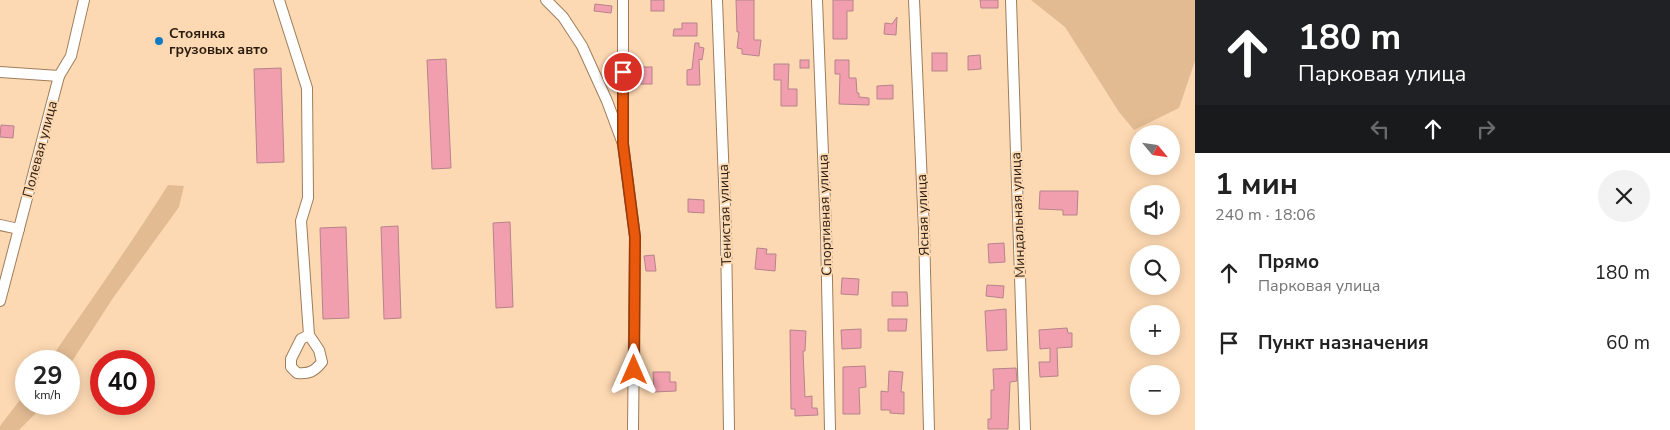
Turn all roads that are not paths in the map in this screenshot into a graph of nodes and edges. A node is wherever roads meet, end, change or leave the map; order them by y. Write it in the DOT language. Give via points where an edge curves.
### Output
graph roads {
  1 [pos="84,0"];
  2 [pos="279,0"];
  3 [pos="546,0"];
  4 [pos="622,0"];
  5 [pos="717,0"];
  6 [pos="817,0"];
  7 [pos="914,0"];
  8 [pos="1011,0"];
  9 [pos="0,72"];
  10 [pos="59,76"];
  11 [pos="623,144"];
  12 [pos="0,225"];
  13 [pos="19,228"];
  14 [pos="0,301"];
  15 [pos="309,335"];
  16 [pos="633,430"];
  17 [pos="729,430"];
  18 [pos="830,430"];
  19 [pos="929,430"];
  20 [pos="1025,430"];
  1 -- 10 [label="street, Полевая улица" via="71,56"];
  2 -- 15 [label="street" via="307,88 308,198 301,221"];
  3 -- 11 [label="street" via="563,17 582,46"];
  4 -- 11 [label="street"];
  5 -- 17 [label="street, Тенистая улица"];
  6 -- 18 [label="street, Спортивная улица"];
  7 -- 19 [label="street, Ясная улица"];
  8 -- 20 [label="street, Миндальная улица"];
  9 -- 10 [label="street"];
  10 -- 13 [label="street, Полевая улица"];
  11 -- 16 [label="street" via="635,237"];
  12 -- 13 [label="street"];
  13 -- 14 [label="street, Полевая улица"];
}
